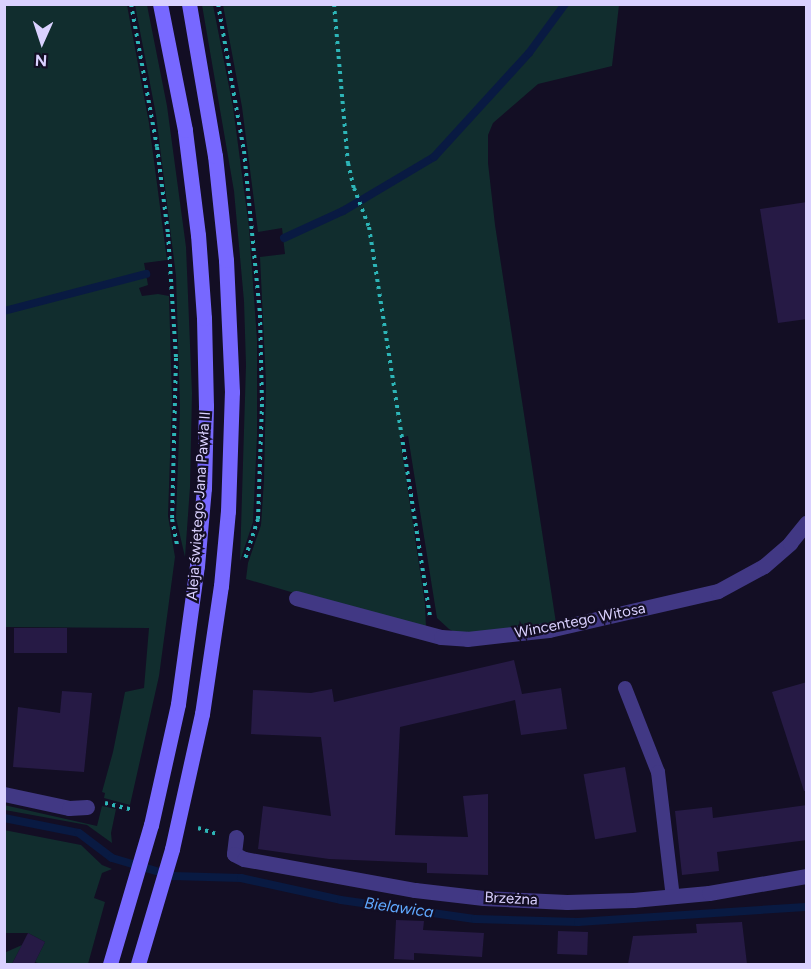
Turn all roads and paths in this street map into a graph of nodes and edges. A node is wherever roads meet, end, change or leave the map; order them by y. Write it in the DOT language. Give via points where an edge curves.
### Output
graph roads {
  1 [pos="131,4"];
  2 [pos="160,4"];
  3 [pos="189,4"];
  4 [pos="334,4"];
  5 [pos="807,523"];
  6 [pos="178,552"];
  7 [pos="296,598"];
  8 [pos="433,636"];
  9 [pos="625,688"];
  10 [pos="4,794"];
  11 [pos="136,798"];
  12 [pos="112,804"];
  13 [pos="87,807"];
  14 [pos="134,810"];
  15 [pos="131,819"];
  16 [pos="198,828"];
  17 [pos="228,836"];
  18 [pos="807,876"];
  19 [pos="673,897"];
  20 [pos="141,960"];
  21 [pos="110,964"];
  1 -- 6 [label="path" via="168,234 176,357 172,519"];
  2 -- 21 [label="main road, Aleja świętego Jana Pawła II" via="192,176 204,318 204,488 188,646 168,751 135,886"];
  3 -- 20 [label="main road, Aleja świętego Jana Pawła II" via="222,210 232,351 228,522 211,667 172,849"];
  4 -- 8 [label="path" via="348,163 365,213 381,298"];
  5 -- 8 [label="street, Wincentego Witosa" via="764,566 718,591 549,630 467,639"];
  7 -- 8 [label="street, Wincentego Witosa"];
  9 -- 19 [label="lane" via="658,771"];
  10 -- 13 [label="street" via="69,808"];
  11 -- 14 [label="path"];
  12 -- 14 [label="path"];
  14 -- 15 [label="path"];
  16 -- 17 [label="path"];
  17 -- 19 [label="street, Brzeżna" via="234,854 244,859 415,890 514,900"];
  18 -- 19 [label="street, Brzeżna"];
}
